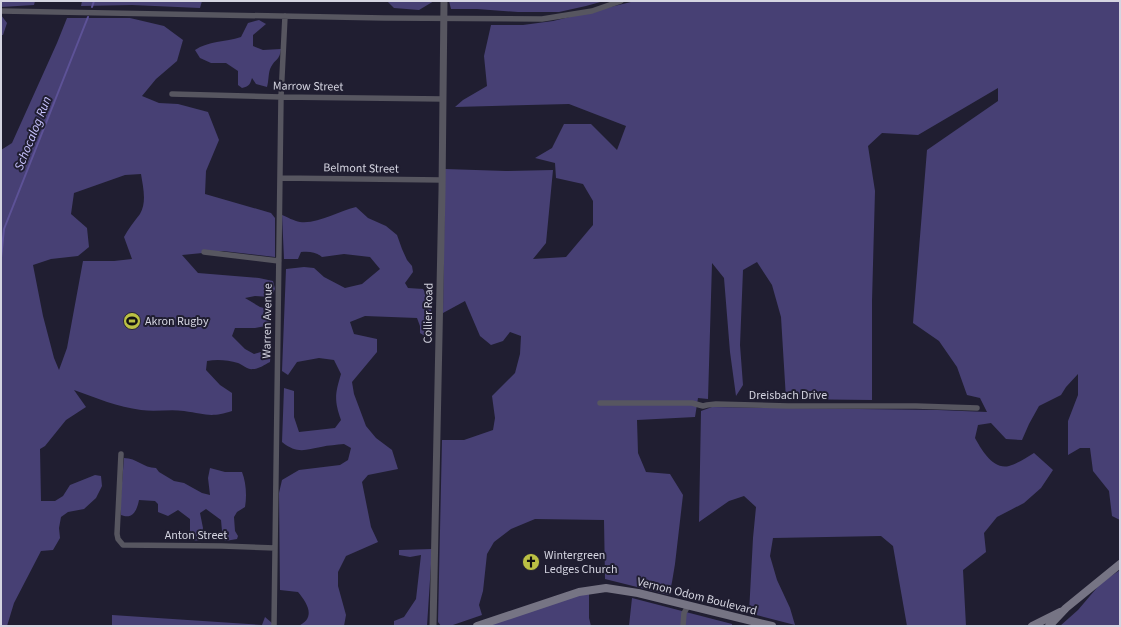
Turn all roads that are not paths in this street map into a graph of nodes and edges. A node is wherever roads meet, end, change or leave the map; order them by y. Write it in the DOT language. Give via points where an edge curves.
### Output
graph roads {
  1 [pos="444,1"];
  2 [pos="621,1"];
  3 [pos="1,11"];
  4 [pos="285,16"];
  5 [pos="444,18"];
  6 [pos="172,94"];
  7 [pos="281,97"];
  8 [pos="443,98"];
  9 [pos="280,178"];
  10 [pos="442,180"];
  11 [pos="204,252"];
  12 [pos="279,261"];
  13 [pos="600,403"];
  14 [pos="977,408"];
  15 [pos="121,454"];
  16 [pos="275,548"];
  17 [pos="1120,564"];
  18 [pos="688,606"];
  19 [pos="1066,608"];
  20 [pos="274,626"];
  21 [pos="432,626"];
  22 [pos="477,626"];
  23 [pos="683,626"];
  24 [pos="772,626"];
  25 [pos="1032,626"];
  26 [pos="1049,626"];
  1 -- 5 [label="street, Collier Road"];
  2 -- 5 [label="street" via="592,11 542,19"];
  3 -- 4 [label="street"];
  4 -- 5 [label="street"];
  4 -- 7 [label="street, Warren Avenue"];
  5 -- 8 [label="street, Collier Road"];
  6 -- 7 [label="street, Marrow Street"];
  7 -- 8 [label="street, Marrow Street"];
  7 -- 9 [label="street, Warren Avenue"];
  8 -- 10 [label="street, Collier Road"];
  9 -- 10 [label="street, Belmont Street"];
  9 -- 12 [label="street, Warren Avenue"];
  10 -- 21 [label="street, Collier Road"];
  11 -- 12 [label="street"];
  12 -- 16 [label="street, Warren Avenue"];
  13 -- 14 [label="street, Dreisbach Drive"];
  15 -- 16 [label="street, Anton Street" via="117,534 122,545"];
  16 -- 20 [label="street, Warren Avenue"];
  17 -- 19 [label="main road"];
  18 -- 22 [label="main road, Vernon Odom Boulevard" via="617,589 595,589"];
  18 -- 23 [label="street" via="684,613"];
  18 -- 24 [label="main road, Vernon Odom Boulevard"];
  19 -- 25 [label="main road"];
  19 -- 26 [label="main road"];
}
